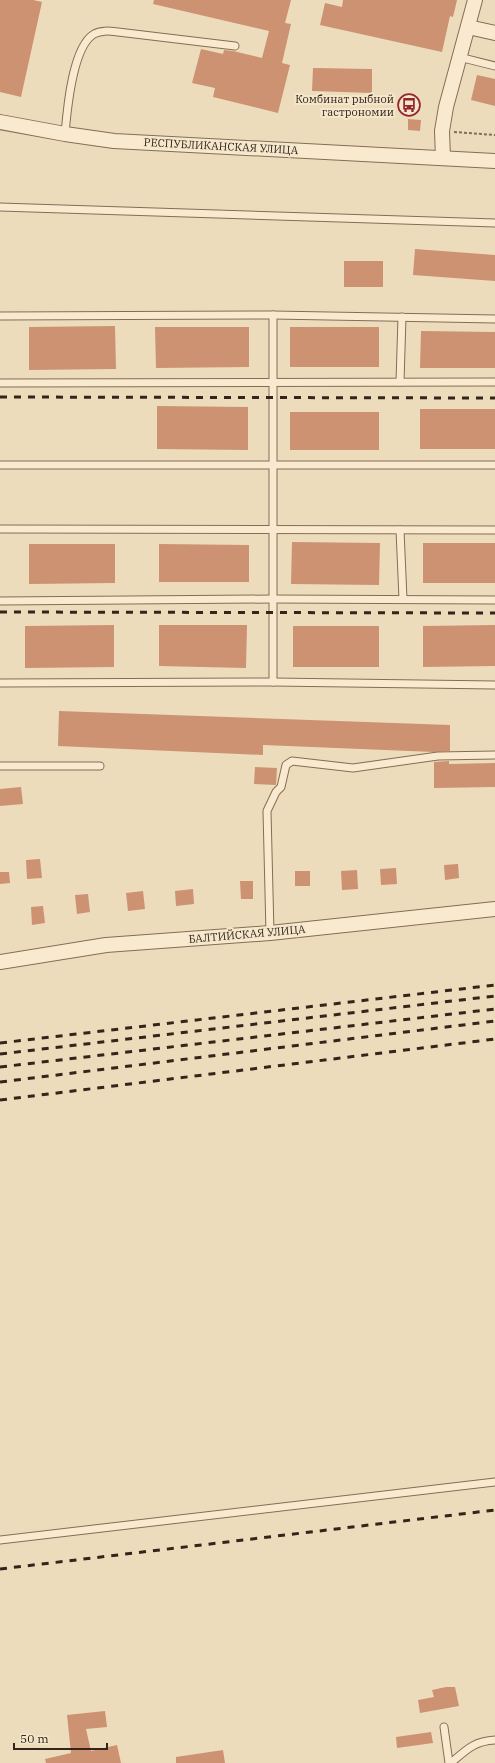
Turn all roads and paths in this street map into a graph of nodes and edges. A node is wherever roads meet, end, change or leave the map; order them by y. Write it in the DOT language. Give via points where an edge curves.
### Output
graph roads {
  1 [pos="475,0"];
  2 [pos="468,27"];
  3 [pos="495,33"];
  4 [pos="235,46"];
  5 [pos="460,57"];
  6 [pos="495,66"];
  7 [pos="0,122"];
  8 [pos="442,131"];
  9 [pos="65,134"];
  10 [pos="495,135"];
  11 [pos="444,158"];
  12 [pos="495,161"];
  13 [pos="0,207"];
  14 [pos="495,223"];
  15 [pos="273,315"];
  16 [pos="0,316"];
  17 [pos="402,318"];
  18 [pos="495,319"];
  19 [pos="273,382"];
  20 [pos="400,382"];
  21 [pos="495,382"];
  22 [pos="0,383"];
  23 [pos="0,465"];
  24 [pos="273,465"];
  25 [pos="495,465"];
  26 [pos="0,529"];
  27 [pos="273,529"];
  28 [pos="400,530"];
  29 [pos="495,530"];
  30 [pos="272,599"];
  31 [pos="403,599"];
  32 [pos="495,600"];
  33 [pos="0,601"];
  34 [pos="273,682"];
  35 [pos="0,683"];
  36 [pos="495,685"];
  37 [pos="495,755"];
  38 [pos="0,766"];
  39 [pos="100,766"];
  40 [pos="495,909"];
  41 [pos="270,933"];
  42 [pos="0,962"];
  43 [pos="495,1482"];
  44 [pos="0,1540"];
  45 [pos="444,1727"];
  46 [pos="495,1740"];
  47 [pos="450,1763"];
  1 -- 2 [label="street"];
  2 -- 3 [label="street"];
  2 -- 5 [label="street"];
  4 -- 9 [label="lane" via="103,31 93,35 85,43 77,60"];
  5 -- 6 [label="lane"];
  5 -- 8 [label="street"];
  7 -- 9 [label="street, РЕСПУБЛИКАНСКАЯ УЛИЦА"];
  8 -- 10 [label="path"];
  8 -- 11 [label="street"];
  9 -- 11 [label="street, РЕСПУБЛИКАНСКАЯ УЛИЦА" via="114,141"];
  11 -- 12 [label="street, РЕСПУБЛИКАНСКАЯ УЛИЦА"];
  13 -- 14 [label="lane"];
  15 -- 16 [label="lane"];
  15 -- 17 [label="lane"];
  15 -- 19 [label="lane"];
  17 -- 18 [label="lane"];
  17 -- 20 [label="lane"];
  19 -- 20 [label="lane"];
  19 -- 22 [label="lane"];
  19 -- 24 [label="lane"];
  20 -- 21 [label="lane"];
  23 -- 24 [label="lane"];
  24 -- 25 [label="lane"];
  24 -- 27 [label="lane"];
  26 -- 27 [label="lane"];
  27 -- 28 [label="lane"];
  27 -- 30 [label="lane"];
  28 -- 29 [label="lane"];
  28 -- 31 [label="lane"];
  30 -- 31 [label="lane"];
  30 -- 33 [label="lane"];
  30 -- 34 [label="lane"];
  31 -- 32 [label="lane"];
  34 -- 35 [label="lane"];
  34 -- 36 [label="lane"];
  37 -- 41 [label="lane" via="438,756 353,768 292,761 286,765 281,787 267,811"];
  38 -- 39 [label="lane"];
  40 -- 41 [label="street, БАЛТИЙСКАЯ УЛИЦА"];
  41 -- 42 [label="street, БАЛТИЙСКАЯ УЛИЦА" via="106,945"];
  43 -- 44 [label="lane"];
  45 -- 47 [label="lane"];
  46 -- 47 [label="lane" via="485,1740 471,1746"];
}
